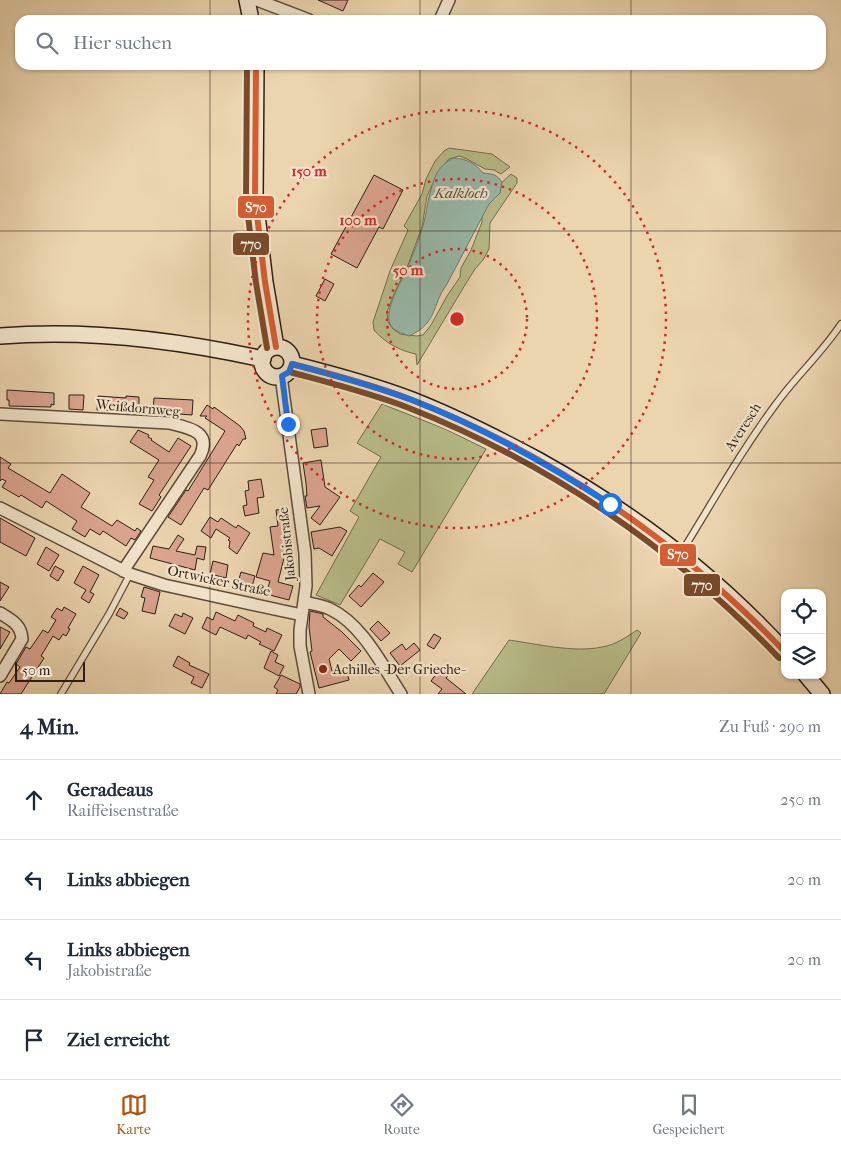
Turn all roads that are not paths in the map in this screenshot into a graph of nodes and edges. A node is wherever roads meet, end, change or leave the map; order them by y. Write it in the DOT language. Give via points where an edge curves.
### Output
graph roads {
  1 [pos="247,0"];
  2 [pos="257,0"];
  3 [pos="449,0"];
  4 [pos="250,15"];
  5 [pos="296,15"];
  6 [pos="442,15"];
  7 [pos="256,70"];
  8 [pos="841,324"];
  9 [pos="0,336"];
  10 [pos="276,347"];
  11 [pos="263,359"];
  12 [pos="292,364"];
  13 [pos="282,383"];
  14 [pos="0,414"];
  15 [pos="0,508"];
  16 [pos="680,554"];
  17 [pos="127,573"];
  18 [pos="304,602"];
  19 [pos="0,613"];
  20 [pos="302,615"];
  21 [pos="781,648"];
  22 [pos="0,676"];
  23 [pos="809,679"];
  24 [pos="61,694"];
  25 [pos="309,694"];
  26 [pos="401,694"];
  27 [pos="822,694"];
  1 -- 4 [label="street"];
  2 -- 5 [label="street"];
  3 -- 6 [label="street"];
  7 -- 10 [label="street" via="254,198"];
  8 -- 16 [label="lane, Averesch" via="758,429"];
  9 -- 11 [label="street" via="72,334 174,341"];
  10 -- 11 [label="street" via="267,351"];
  10 -- 12 [label="street" via="288,352"];
  11 -- 13 [label="street" via="268,374"];
  12 -- 13 [label="street"];
  12 -- 16 [label="street" via="411,400 481,431 589,490"];
  13 -- 18 [label="street, Jakobistraße" via="305,553"];
  14 -- 17 [label="street, Weißdornweg" via="170,423 194,430 203,438 200,456"];
  15 -- 17 [label="street, Ortwicker Straße"];
  16 -- 21 [label="street" via="734,600"];
  17 -- 20 [label="street, Ortwicker Straße" via="164,585"];
  17 -- 24 [label="lane" via="108,614"];
  18 -- 20 [label="street, Jakobistraße"];
  18 -- 26 [label="street" via="328,608 350,622"];
  19 -- 22 [label="street" via="19,626 22,638"];
  20 -- 25 [label="street, Jakobistraße" via="300,646"];
  23 -- 27 [label="street"];
}
